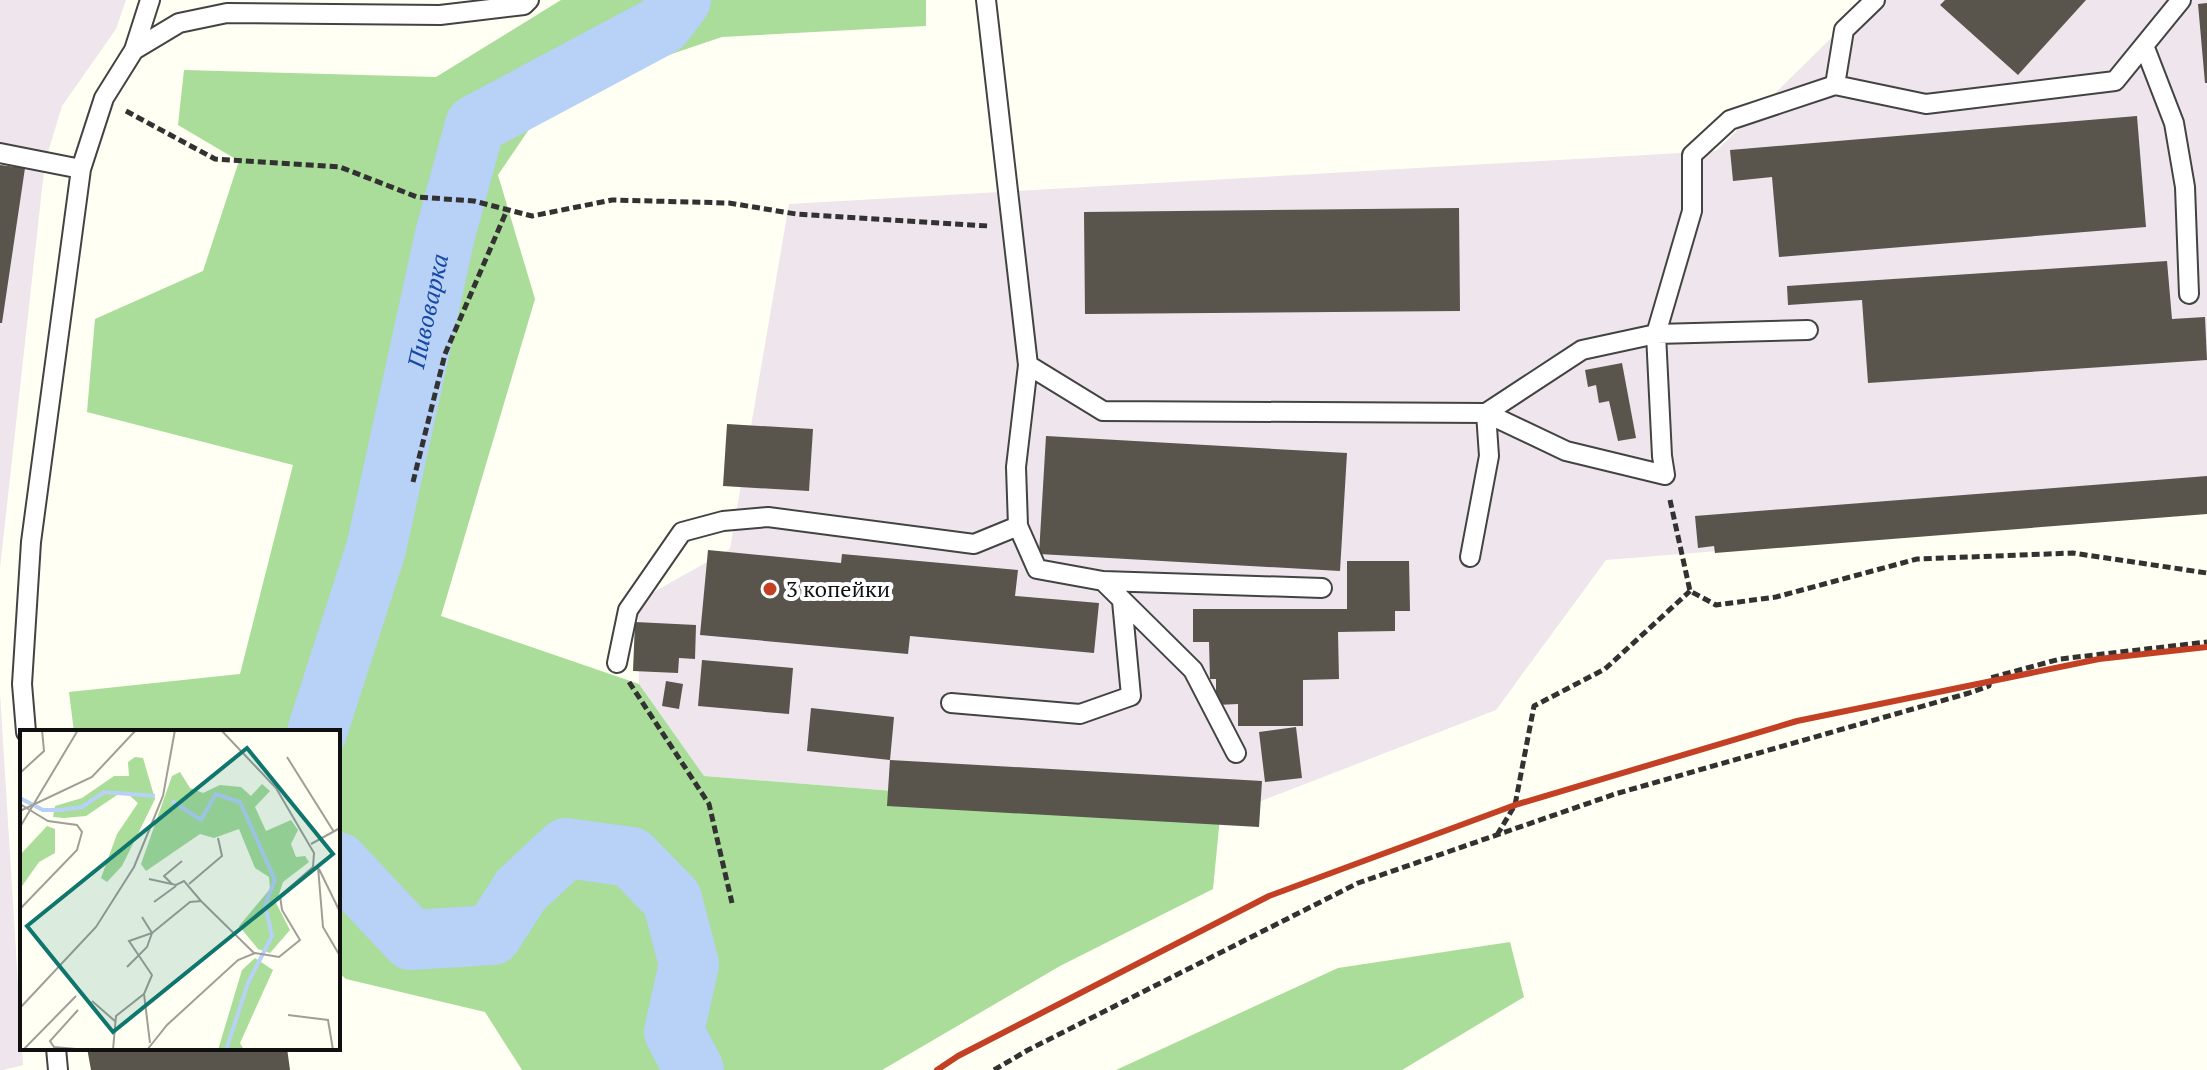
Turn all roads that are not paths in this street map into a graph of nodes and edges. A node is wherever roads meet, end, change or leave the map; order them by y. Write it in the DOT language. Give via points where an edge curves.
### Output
graph roads {
  1 [pos="150,0"];
  2 [pos="529,0"];
  3 [pos="986,0"];
  4 [pos="1875,0"];
  5 [pos="2181,0"];
  6 [pos="2145,48"];
  7 [pos="134,50"];
  8 [pos="1835,85"];
  9 [pos="0,153"];
  10 [pos="81,169"];
  11 [pos="2189,294"];
  12 [pos="1808,330"];
  13 [pos="1656,334"];
  14 [pos="1028,365"];
  15 [pos="1486,413"];
  16 [pos="1018,526"];
  17 [pos="1470,557"];
  18 [pos="1103,581"];
  19 [pos="1322,588"];
  20 [pos="1122,601"];
  21 [pos="617,663"];
  22 [pos="951,703"];
  23 [pos="26,730"];
  24 [pos="1236,753"];
  25 [pos="56,1050"];
  26 [pos="58,1070"];
  1 -- 7 [label="lane"];
  2 -- 7 [label="lane" via="524,5 440,15 227,13 179,23"];
  3 -- 14 [label="lane"];
  4 -- 8 [label="lane" via="1844,30"];
  5 -- 6 [label="lane"];
  6 -- 8 [label="lane" via="2115,81 2074,87 1926,104"];
  6 -- 11 [label="lane" via="2174,123 2185,187"];
  7 -- 10 [label="lane" via="104,98"];
  8 -- 13 [label="lane" via="1730,120 1692,155 1692,211"];
  9 -- 10 [label="lane"];
  10 -- 23 [label="lane" via="31,542 22,684"];
  12 -- 13 [label="lane"];
  13 -- 15 [label="lane" via="1582,350"];
  13 -- 15 [label="lane" via="1665,475 1566,451"];
  14 -- 15 [label="lane" via="1103,411"];
  14 -- 16 [label="lane" via="1016,467"];
  15 -- 17 [label="lane" via="1489,456"];
  16 -- 18 [label="lane" via="1037,569"];
  16 -- 21 [label="lane" via="974,544 768,517 682,532 628,610"];
  18 -- 19 [label="lane"];
  18 -- 20 [label="lane"];
  20 -- 22 [label="lane" via="1131,696 1080,714"];
  20 -- 24 [label="lane" via="1193,670"];
  25 -- 26 [label="lane"];
}
